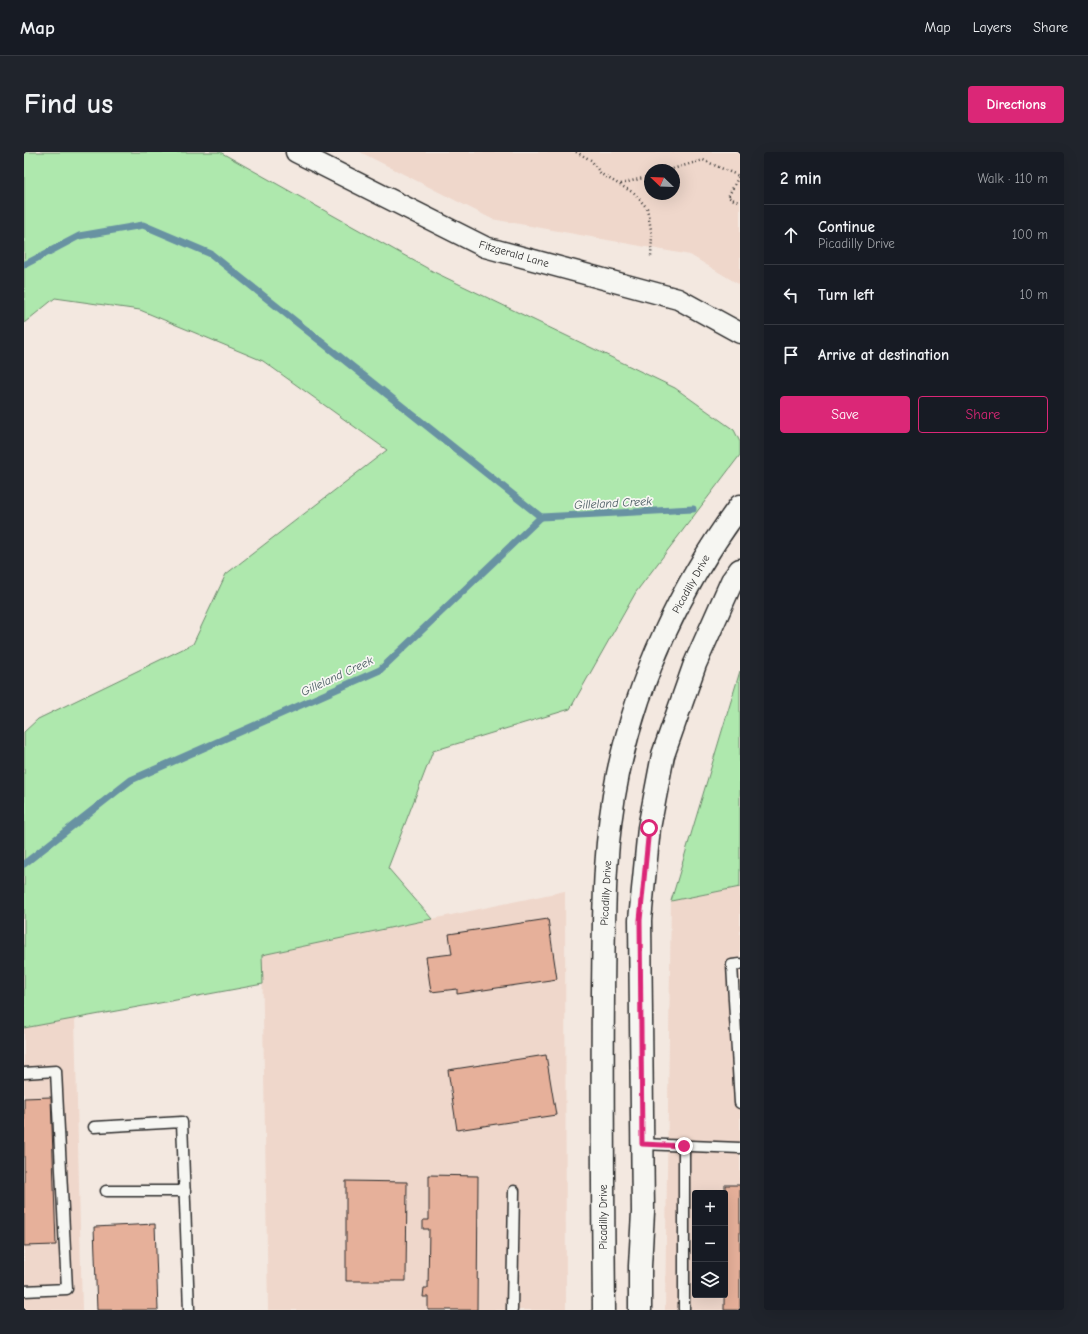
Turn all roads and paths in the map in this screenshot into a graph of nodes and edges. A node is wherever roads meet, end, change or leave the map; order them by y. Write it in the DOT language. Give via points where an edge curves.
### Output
graph roads {
  1 [pos="296,152"];
  2 [pos="576,152"];
  3 [pos="680,167"];
  4 [pos="739,175"];
  5 [pos="644,178"];
  6 [pos="621,184"];
  7 [pos="740,203"];
  8 [pos="651,258"];
  9 [pos="740,333"];
  10 [pos="740,506"];
  11 [pos="740,570"];
  12 [pos="740,964"];
  13 [pos="24,1073"];
  14 [pos="740,1103"];
  15 [pos="94,1128"];
  16 [pos="642,1144"];
  17 [pos="684,1146"];
  18 [pos="740,1148"];
  19 [pos="106,1191"];
  20 [pos="185,1191"];
  21 [pos="514,1191"];
  22 [pos="24,1291"];
  23 [pos="189,1310"];
  24 [pos="512,1310"];
  25 [pos="604,1310"];
  26 [pos="640,1310"];
  27 [pos="684,1310"];
  1 -- 9 [label="street, Fitzgerald Lane" via="485,247 678,299"];
  2 -- 6 [label="path" via="591,160 601,174"];
  3 -- 4 [label="path" via="703,160"];
  4 -- 7 [label="path" via="728,197"];
  5 -- 6 [label="path"];
  6 -- 8 [label="path" via="634,193 647,208 652,235"];
  10 -- 25 [label="street, Picadilly Drive" via="691,578 665,633 637,704 618,774 610,828 604,902"];
  11 -- 16 [label="street" via="732,581 695,664 665,748 649,828 640,920"];
  12 -- 14 [label="lane" via="732,965"];
  13 -- 22 [label="lane" via="56,1071 67,1289"];
  15 -- 20 [label="lane" via="182,1122"];
  16 -- 17 [label="lane"];
  16 -- 26 [label="street"];
  17 -- 18 [label="lane"];
  17 -- 27 [label="lane"];
  19 -- 20 [label="lane"];
  20 -- 23 [label="lane"];
  21 -- 24 [label="lane"];
}
